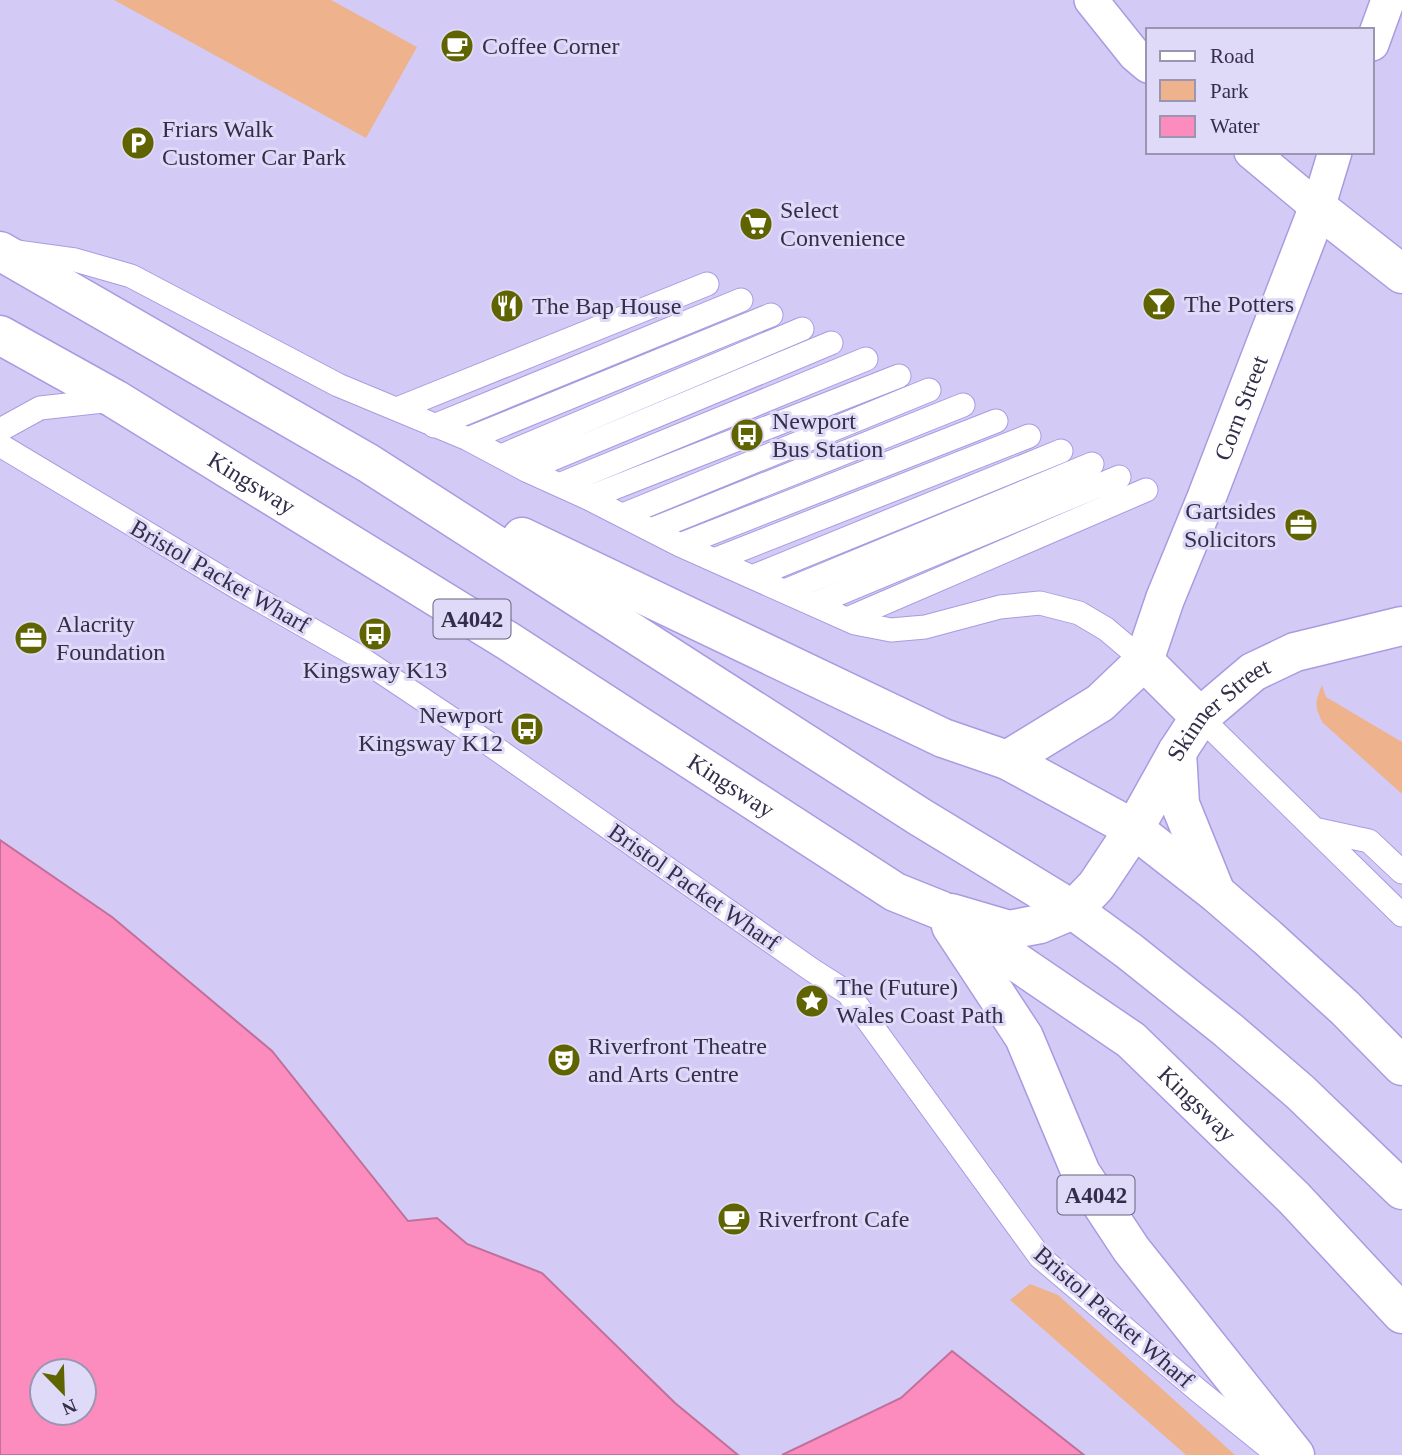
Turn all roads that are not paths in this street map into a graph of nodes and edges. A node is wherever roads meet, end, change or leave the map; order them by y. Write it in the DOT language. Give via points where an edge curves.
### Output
graph roads {
  1 [pos="1091,0"];
  2 [pos="1392,6"];
  3 [pos="1374,40"];
  4 [pos="1146,63"];
  5 [pos="1253,154"];
  6 [pos="1334,154"];
  7 [pos="1318,208"];
  8 [pos="0,251"];
  9 [pos="1402,274"];
  10 [pos="706,284"];
  11 [pos="741,300"];
  12 [pos="772,315"];
  13 [pos="802,329"];
  14 [pos="0,335"];
  15 [pos="831,343"];
  16 [pos="866,359"];
  17 [pos="899,376"];
  18 [pos="929,390"];
  19 [pos="115,399"];
  20 [pos="963,405"];
  21 [pos="397,409"];
  22 [pos="996,421"];
  23 [pos="434,426"];
  24 [pos="0,430"];
  25 [pos="1029,436"];
  26 [pos="468,439"];
  27 [pos="0,445"];
  28 [pos="1061,451"];
  29 [pos="501,456"];
  30 [pos="368,463"];
  31 [pos="1092,464"];
  32 [pos="526,470"];
  33 [pos="1119,477"];
  34 [pos="559,485"];
  35 [pos="1146,490"];
  36 [pos="588,498"];
  37 [pos="623,515"];
  38 [pos="651,530"];
  39 [pos="680,545"];
  40 [pos="714,560"];
  41 [pos="752,577"];
  42 [pos="785,592"];
  43 [pos="814,604"];
  44 [pos="847,619"];
  45 [pos="1402,626"];
  46 [pos="1144,661"];
  47 [pos="1200,717"];
  48 [pos="1177,752"];
  49 [pos="1007,760"];
  50 [pos="1134,828"];
  51 [pos="1314,829"];
  52 [pos="1402,872"];
  53 [pos="1216,892"];
  54 [pos="940,910"];
  55 [pos="1073,910"];
  56 [pos="1402,915"];
  57 [pos="1402,1066"];
  58 [pos="1402,1191"];
  59 [pos="1402,1314"];
  60 [pos="1278,1455"];
  61 [pos="1295,1455"];
  1 -- 4 [label="street"];
  2 -- 3 [label="street"];
  5 -- 7 [label="street"];
  6 -- 7 [label="street, Corn Street"];
  7 -- 9 [label="main road"];
  7 -- 46 [label="main road, Corn Street"];
  8 -- 21 [label="lane" via="75,260 131,276 338,385"];
  8 -- 30 [label="main road"];
  10 -- 21 [label="lane"];
  11 -- 23 [label="lane"];
  12 -- 26 [label="lane"];
  13 -- 29 [label="lane"];
  14 -- 19 [label="main road, Kingsway / A4042"];
  15 -- 32 [label="lane"];
  16 -- 34 [label="lane"];
  17 -- 36 [label="lane"];
  18 -- 37 [label="lane"];
  19 -- 24 [label="lane" via="40,408"];
  19 -- 54 [label="main road, Kingsway / A4042" via="508,641 895,892"];
  20 -- 38 [label="lane"];
  21 -- 23 [label="lane"];
  22 -- 39 [label="lane"];
  23 -- 26 [label="lane"];
  25 -- 40 [label="lane"];
  26 -- 29 [label="lane"];
  27 -- 60 [label="lane, Bristol Packet Wharf" via="356,654 848,993 1040,1257"];
  28 -- 41 [label="lane"];
  29 -- 32 [label="lane"];
  30 -- 49 [label="main road" via="943,738"];
  30 -- 55 [label="main road"];
  31 -- 42 [label="lane"];
  32 -- 34 [label="lane"];
  33 -- 43 [label="lane"];
  34 -- 36 [label="lane"];
  35 -- 44 [label="lane"];
  36 -- 37 [label="lane"];
  37 -- 38 [label="lane"];
  38 -- 39 [label="lane"];
  39 -- 40 [label="lane"];
  40 -- 41 [label="lane"];
  41 -- 42 [label="lane"];
  42 -- 43 [label="lane"];
  43 -- 44 [label="lane"];
  44 -- 46 [label="lane" via="891,630 925,628 1000,607 1040,604 1079,614 1106,629"];
  45 -- 47 [label="main road, Skinner Street" via="1296,652 1253,672"];
  46 -- 47 [label="main road"];
  46 -- 49 [label="main road, Corn Street" via="1100,703"];
  47 -- 48 [label="main road, Skinner Street"];
  47 -- 51 [label="lane"];
  48 -- 50 [label="main road"];
  48 -- 53 [label="main road, Skinner Street" via="1180,804"];
  49 -- 50 [label="main road"];
  50 -- 53 [label="main road"];
  50 -- 55 [label="main road" via="1096,886"];
  51 -- 52 [label="lane" via="1369,841"];
  51 -- 56 [label="lane"];
  53 -- 57 [label="main road"];
  54 -- 55 [label="main road" via="1009,930 1040,924"];
  54 -- 59 [label="main road, Kingsway / A4042" via="1131,1040 1294,1198"];
  54 -- 61 [label="main road, A4042" via="1024,1037 1081,1172 1102,1205 1131,1249"];
  55 -- 58 [label="main road" via="1228,1030"];
}
